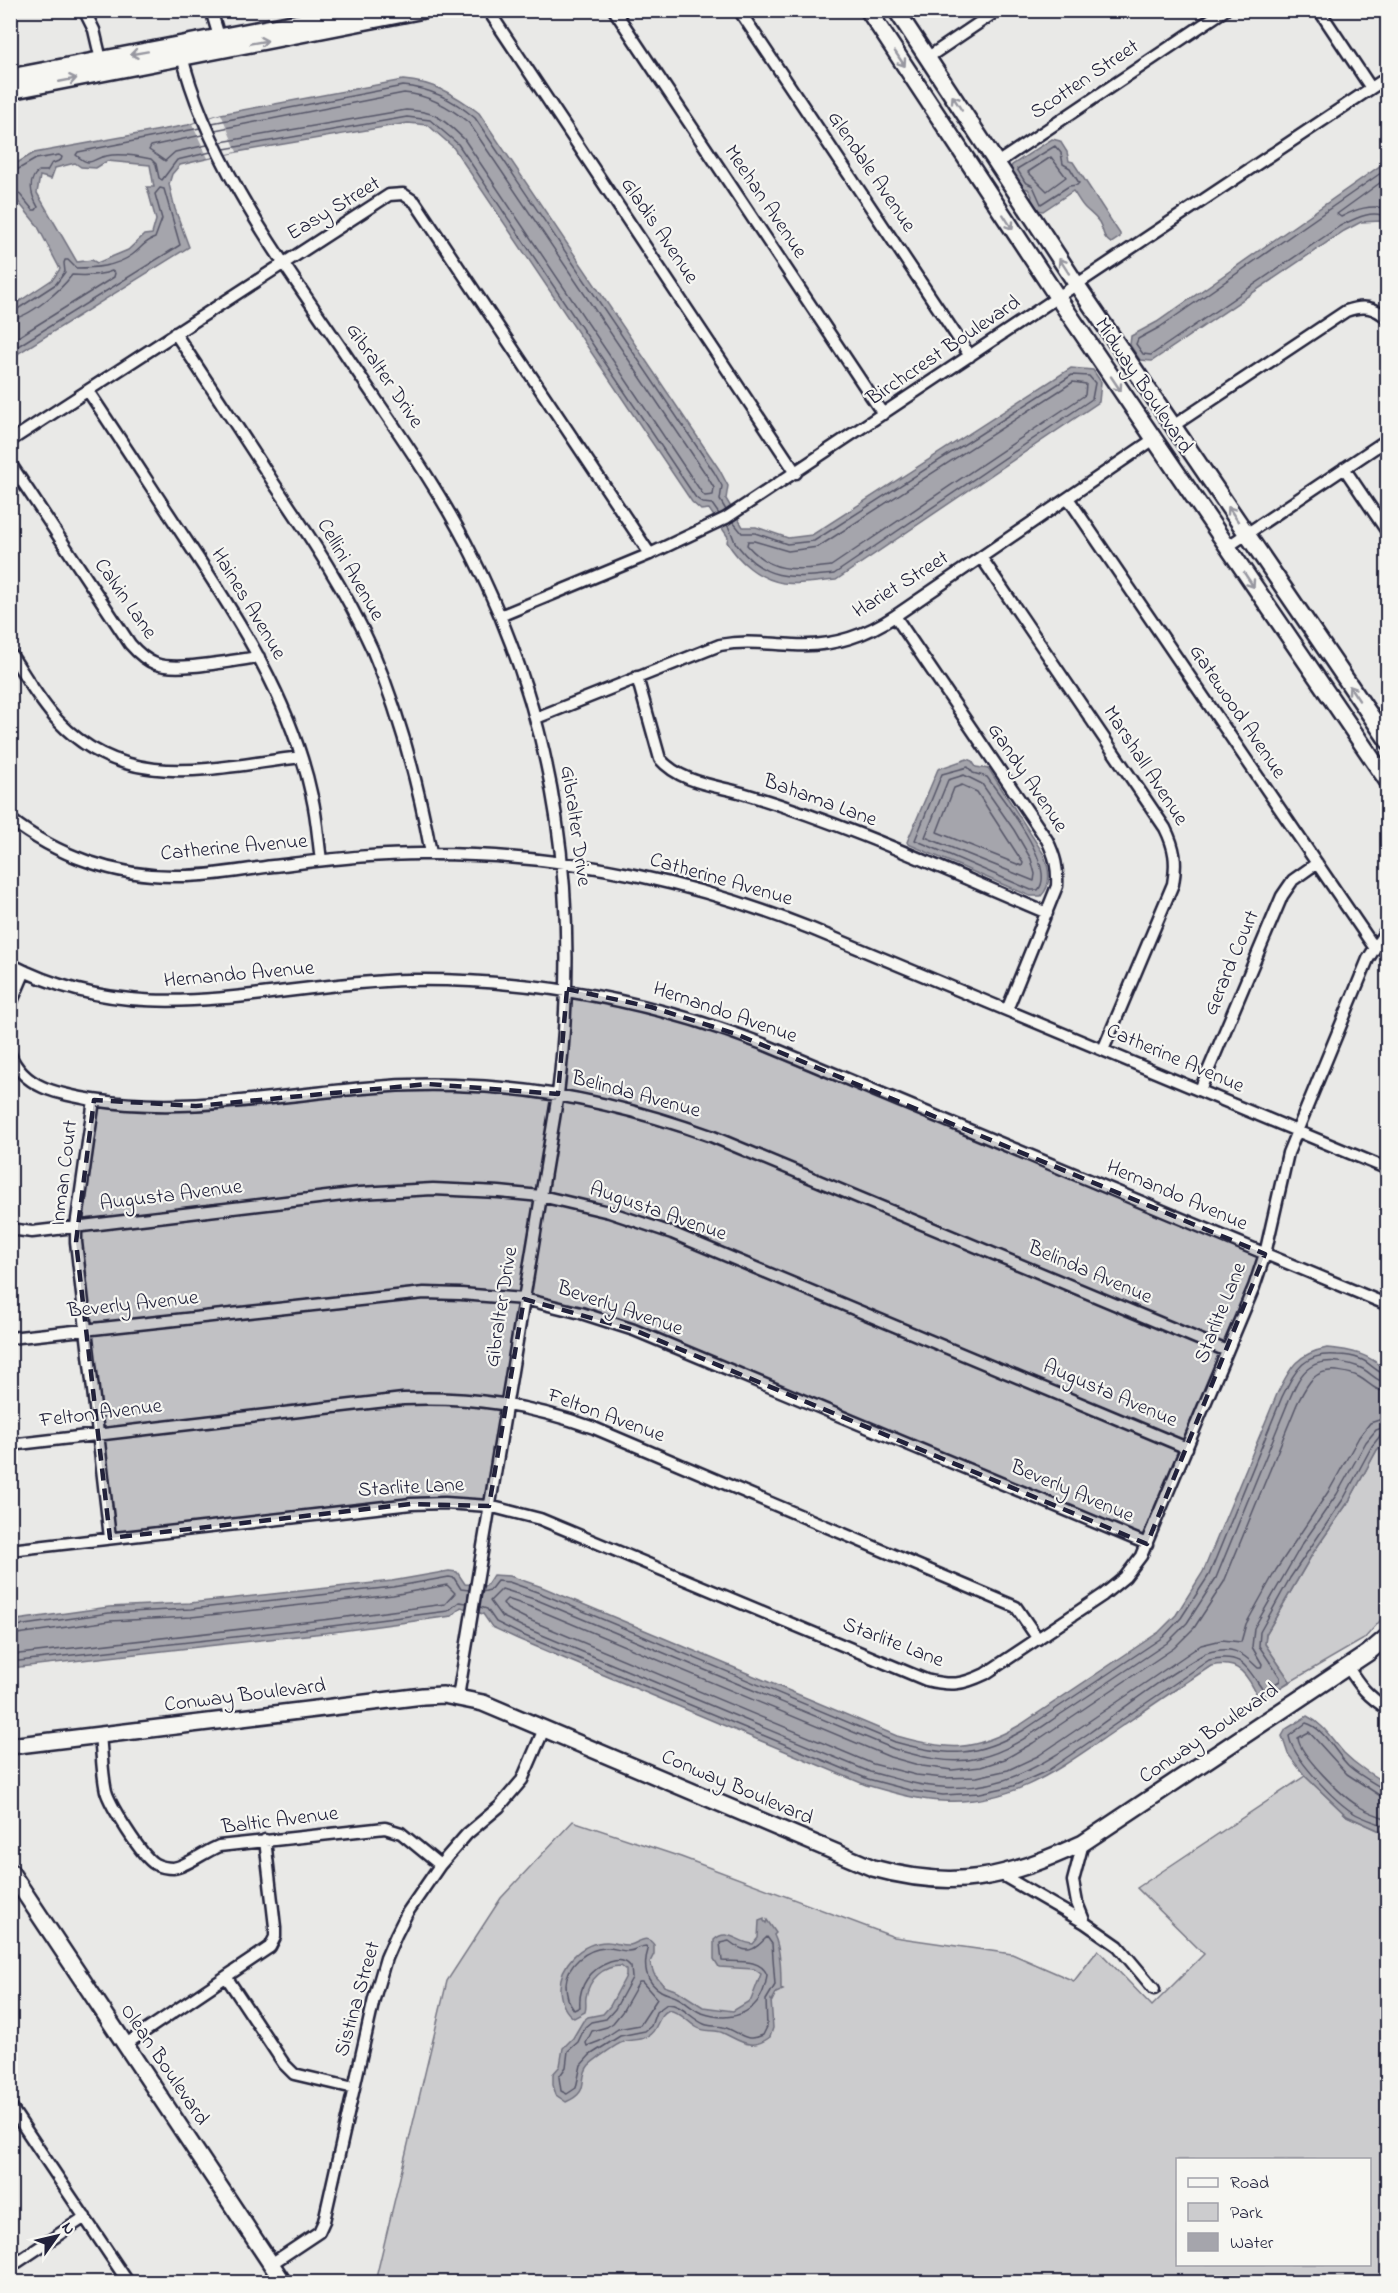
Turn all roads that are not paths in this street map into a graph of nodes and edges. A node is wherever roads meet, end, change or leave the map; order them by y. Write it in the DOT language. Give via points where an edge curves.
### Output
graph roads {
  1 [pos="84,10"];
  2 [pos="211,10"];
  3 [pos="361,10"];
  4 [pos="424,10"];
  5 [pos="488,10"];
  6 [pos="614,10"];
  7 [pos="739,10"];
  8 [pos="868,10"];
  9 [pos="896,10"];
  10 [pos="998,10"];
  11 [pos="1225,10"];
  12 [pos="1319,10"];
  13 [pos="336,18"];
  14 [pos="222,43"];
  15 [pos="181,52"];
  16 [pos="927,58"];
  17 [pos="102,66"];
  18 [pos="10,76"];
  19 [pos="1388,77"];
  20 [pos="1371,88"];
  21 [pos="10,91"];
  22 [pos="996,163"];
  23 [pos="284,263"];
  24 [pos="1077,285"];
  25 [pos="1058,298"];
  26 [pos="1388,319"];
  27 [pos="176,333"];
  28 [pos="970,356"];
  29 [pos="88,390"];
  30 [pos="884,414"];
  31 [pos="1173,426"];
  32 [pos="1388,439"];
  33 [pos="1154,440"];
  34 [pos="10,441"];
  35 [pos="10,463"];
  36 [pos="1344,468"];
  37 [pos="796,473"];
  38 [pos="1068,498"];
  39 [pos="1388,532"];
  40 [pos="1246,534"];
  41 [pos="1227,547"];
  42 [pos="650,554"];
  43 [pos="981,557"];
  44 [pos="500,616"];
  45 [pos="895,616"];
  46 [pos="10,653"];
  47 [pos="260,657"];
  48 [pos="637,677"];
  49 [pos="536,718"];
  50 [pos="1388,741"];
  51 [pos="301,757"];
  52 [pos="1388,782"];
  53 [pos="10,819"];
  54 [pos="431,854"];
  55 [pos="321,860"];
  56 [pos="563,862"];
  57 [pos="1317,863"];
  58 [pos="1047,913"];
  59 [pos="1388,927"];
  60 [pos="1374,947"];
  61 [pos="10,964"];
  62 [pos="25,971"];
  63 [pos="567,989"];
  64 [pos="10,1006"];
  65 [pos="1007,1010"];
  66 [pos="1104,1050"];
  67 [pos="10,1054"];
  68 [pos="1200,1090"];
  69 [pos="558,1094"];
  70 [pos="94,1100"];
  71 [pos="1297,1131"];
  72 [pos="1388,1169"];
  73 [pos="541,1196"];
  74 [pos="76,1226"];
  75 [pos="10,1229"];
  76 [pos="1265,1254"];
  77 [pos="524,1299"];
  78 [pos="1388,1305"];
  79 [pos="86,1330"];
  80 [pos="10,1338"];
  81 [pos="1227,1351"];
  82 [pos="506,1403"];
  83 [pos="98,1434"];
  84 [pos="10,1445"];
  85 [pos="1187,1448"];
  86 [pos="489,1506"];
  87 [pos="110,1538"];
  88 [pos="1147,1544"];
  89 [pos="10,1550"];
  90 [pos="1388,1636"];
  91 [pos="1038,1639"];
  92 [pos="1347,1666"];
  93 [pos="458,1697"];
  94 [pos="1388,1709"];
  95 [pos="544,1729"];
  96 [pos="100,1735"];
  97 [pos="10,1746"];
  98 [pos="265,1840"];
  99 [pos="1083,1843"];
  100 [pos="440,1865"];
  101 [pos="10,1871"];
  102 [pos="1002,1875"];
  103 [pos="1085,1923"];
  104 [pos="227,1977"];
  105 [pos="1154,1989"];
  106 [pos="126,2044"];
  107 [pos="354,2088"];
  108 [pos="10,2106"];
  109 [pos="85,2217"];
  110 [pos="272,2264"];
  111 [pos="10,2266"];
  112 [pos="128,2283"];
  113 [pos="283,2283"];
  1 -- 17 [label="street" via="94,30"];
  2 -- 14 [label="street"];
  3 -- 13 [label="street"];
  4 -- 13 [label="street"];
  5 -- 37 [label="street, Gladis Avenue"];
  6 -- 30 [label="street, Meehan Avenue"];
  7 -- 28 [label="street, Glendale Avenue"];
  8 -- 25 [label="street, Midway Boulevard, one-way"];
  9 -- 16 [label="street, Midway Boulevard"];
  10 -- 16 [label="street"];
  11 -- 22 [label="street, Scotten Street"];
  12 -- 20 [label="street"];
  13 -- 14 [label="street"];
  14 -- 15 [label="street"];
  15 -- 17 [label="street"];
  15 -- 23 [label="street, Gibralter Drive" via="221,156"];
  22 -- 16 [label="street, Midway Boulevard, one-way"];
  17 -- 18 [label="street"];
  21 -- 17 [label="street, one-way"];
  19 -- 20 [label="street, Birchcrest Boulevard"];
  20 -- 24 [label="street, Birchcrest Boulevard"];
  24 -- 22 [label="street, Midway Boulevard, one-way"];
  23 -- 27 [label="street, Easy Street"];
  23 -- 42 [label="street, Easy Street" via="389,195 403,194 415,202"];
  23 -- 44 [label="street, Gibralter Drive" via="428,477 471,552"];
  24 -- 25 [label="street, Birchcrest Boulevard"];
  24 -- 31 [label="street, Midway Boulevard"];
  25 -- 28 [label="street, Birchcrest Boulevard"];
  25 -- 33 [label="street, Midway Boulevard, one-way"];
  26 -- 31 [label="street" via="1373,308 1346,311"];
  27 -- 29 [label="street, Easy Street"];
  27 -- 54 [label="street, Cellini Avenue" via="309,535 354,612 405,736"];
  28 -- 30 [label="street, Birchcrest Boulevard"];
  29 -- 34 [label="street, Easy Street"];
  29 -- 47 [label="street, Haines Avenue"];
  30 -- 37 [label="street, Birchcrest Boulevard"];
  40 -- 31 [label="street, Midway Boulevard, one-way"];
  32 -- 36 [label="street"];
  33 -- 38 [label="street, Hariet Street"];
  33 -- 41 [label="street, Midway Boulevard"];
  35 -- 47 [label="street, Calvin Lane" via="141,656 173,667"];
  36 -- 39 [label="street"];
  36 -- 40 [label="street"];
  37 -- 42 [label="street, Birchcrest Boulevard" via="708,529"];
  38 -- 43 [label="street, Hariet Street"];
  38 -- 57 [label="street, Gatewood Avenue"];
  40 -- 41 [label="street"];
  50 -- 40 [label="street, Midway Boulevard, one-way"];
  41 -- 52 [label="street, Midway Boulevard, one-way"];
  42 -- 44 [label="street, Birchcrest Boulevard"];
  43 -- 45 [label="street, Hariet Street"];
  43 -- 66 [label="street, Marshall Avenue" via="1165,828 1174,848 1173,884"];
  44 -- 49 [label="street, Gibralter Drive"];
  45 -- 48 [label="street, Hariet Street" via="864,633 828,643 750,641 720,645"];
  45 -- 58 [label="street, Gandy Avenue" via="1047,840 1058,869 1057,886"];
  46 -- 51 [label="street" via="65,729 124,764 177,772"];
  47 -- 51 [label="street, Haines Avenue"];
  48 -- 49 [label="street, Hariet Street"];
  48 -- 58 [label="street, Bahama Lane" via="660,759 669,769 683,777 817,818"];
  49 -- 56 [label="street, Gibralter Drive"];
  51 -- 55 [label="street, Haines Avenue" via="313,797"];
  53 -- 55 [label="street, Catherine Avenue" via="69,855 148,875 198,875"];
  54 -- 55 [label="street, Catherine Avenue"];
  54 -- 56 [label="street, Catherine Avenue"];
  56 -- 63 [label="street, Gibralter Drive"];
  56 -- 65 [label="street, Catherine Avenue" via="666,881 748,905"];
  57 -- 60 [label="street, Gatewood Avenue"];
  57 -- 68 [label="street, Gerard Court" via="1293,880 1282,896"];
  58 -- 65 [label="street, Gandy Avenue"];
  59 -- 60 [label="street, Starlite Lane"];
  60 -- 71 [label="street, Starlite Lane"];
  61 -- 62 [label="street, Hernando Avenue"];
  62 -- 63 [label="street, Hernando Avenue" via="69,988 162,1002 405,980 479,981"];
  62 -- 64 [label="street"];
  63 -- 69 [label="street, Gibralter Drive"];
  63 -- 76 [label="street, Hernando Avenue" via="651,1007 735,1034"];
  65 -- 66 [label="street, Catherine Avenue"];
  66 -- 68 [label="street, Catherine Avenue"];
  67 -- 70 [label="street, Belinda Avenue" via="24,1076 37,1086"];
  68 -- 71 [label="street, Catherine Avenue"];
  69 -- 70 [label="street, Belinda Avenue" via="428,1084 196,1106"];
  69 -- 73 [label="street, Gibralter Drive"];
  69 -- 81 [label="street, Belinda Avenue" via="637,1112 711,1136"];
  70 -- 74 [label="street, Inman Court"];
  71 -- 72 [label="street, Catherine Avenue"];
  71 -- 76 [label="street, Starlite Lane" via="1281,1176"];
  73 -- 74 [label="street, Augusta Avenue" via="466,1189 399,1190"];
  73 -- 77 [label="street, Gibralter Drive"];
  73 -- 85 [label="street, Augusta Avenue" via="609,1212 672,1233"];
  74 -- 75 [label="street, Augusta Avenue" via="33,1232"];
  74 -- 79 [label="street, Inman Court"];
  76 -- 78 [label="street, Hernando Avenue"];
  76 -- 81 [label="street, Starlite Lane"];
  77 -- 79 [label="street, Beverly Avenue" via="461,1294 396,1295"];
  77 -- 82 [label="street, Gibralter Drive"];
  77 -- 88 [label="street, Beverly Avenue" via="634,1330"];
  79 -- 80 [label="street, Beverly Avenue"];
  79 -- 83 [label="street, Inman Court"];
  81 -- 85 [label="street, Starlite Lane"];
  82 -- 83 [label="street, Felton Avenue" via="455,1398 403,1399"];
  82 -- 86 [label="street, Gibralter Drive"];
  82 -- 91 [label="street, Felton Avenue" via="594,1428 1016,1607"];
  83 -- 84 [label="street, Felton Avenue"];
  83 -- 87 [label="street, Inman Court"];
  85 -- 88 [label="street, Starlite Lane"];
  86 -- 87 [label="street, Starlite Lane" via="411,1504"];
  86 -- 91 [label="street, Starlite Lane" via="556,1525 936,1683 966,1683"];
  86 -- 93 [label="street, Gibralter Drive"];
  87 -- 89 [label="street, Starlite Lane"];
  88 -- 91 [label="street, Starlite Lane" via="1116,1586"];
  90 -- 92 [label="street, Conway Boulevard"];
  92 -- 94 [label="street" via="1371,1699"];
  92 -- 99 [label="street, Conway Boulevard"];
  93 -- 95 [label="street, Conway Boulevard" via="483,1703"];
  93 -- 96 [label="street, Conway Boulevard" via="423,1696"];
  95 -- 100 [label="street, Sistina Street" via="522,1780"];
  95 -- 102 [label="street, Conway Boulevard" via="873,1868 939,1879"];
  96 -- 97 [label="street, Conway Boulevard"];
  96 -- 98 [label="street, Baltic Avenue" via="111,1804 154,1863 177,1868 219,1846"];
  98 -- 100 [label="street, Baltic Avenue" via="385,1828 401,1833"];
  98 -- 104 [label="street" via="275,1937 270,1947"];
  99 -- 102 [label="street, Conway Boulevard"];
  99 -- 103 [label="street" via="1073,1881"];
  100 -- 107 [label="street, Sistina Street" via="407,1913 387,1958"];
  101 -- 106 [label="street, Olean Boulevard"];
  102 -- 103 [label="street"];
  103 -- 105 [label="street" via="1118,1947"];
  104 -- 106 [label="street"];
  104 -- 107 [label="street" via="294,2074"];
  106 -- 110 [label="street, Olean Boulevard"];
  107 -- 110 [label="street, Sistina Street" via="319,2232"];
  108 -- 109 [label="street"];
  109 -- 111 [label="street"];
  109 -- 112 [label="street"];
  110 -- 113 [label="street, Olean Boulevard"];
}
